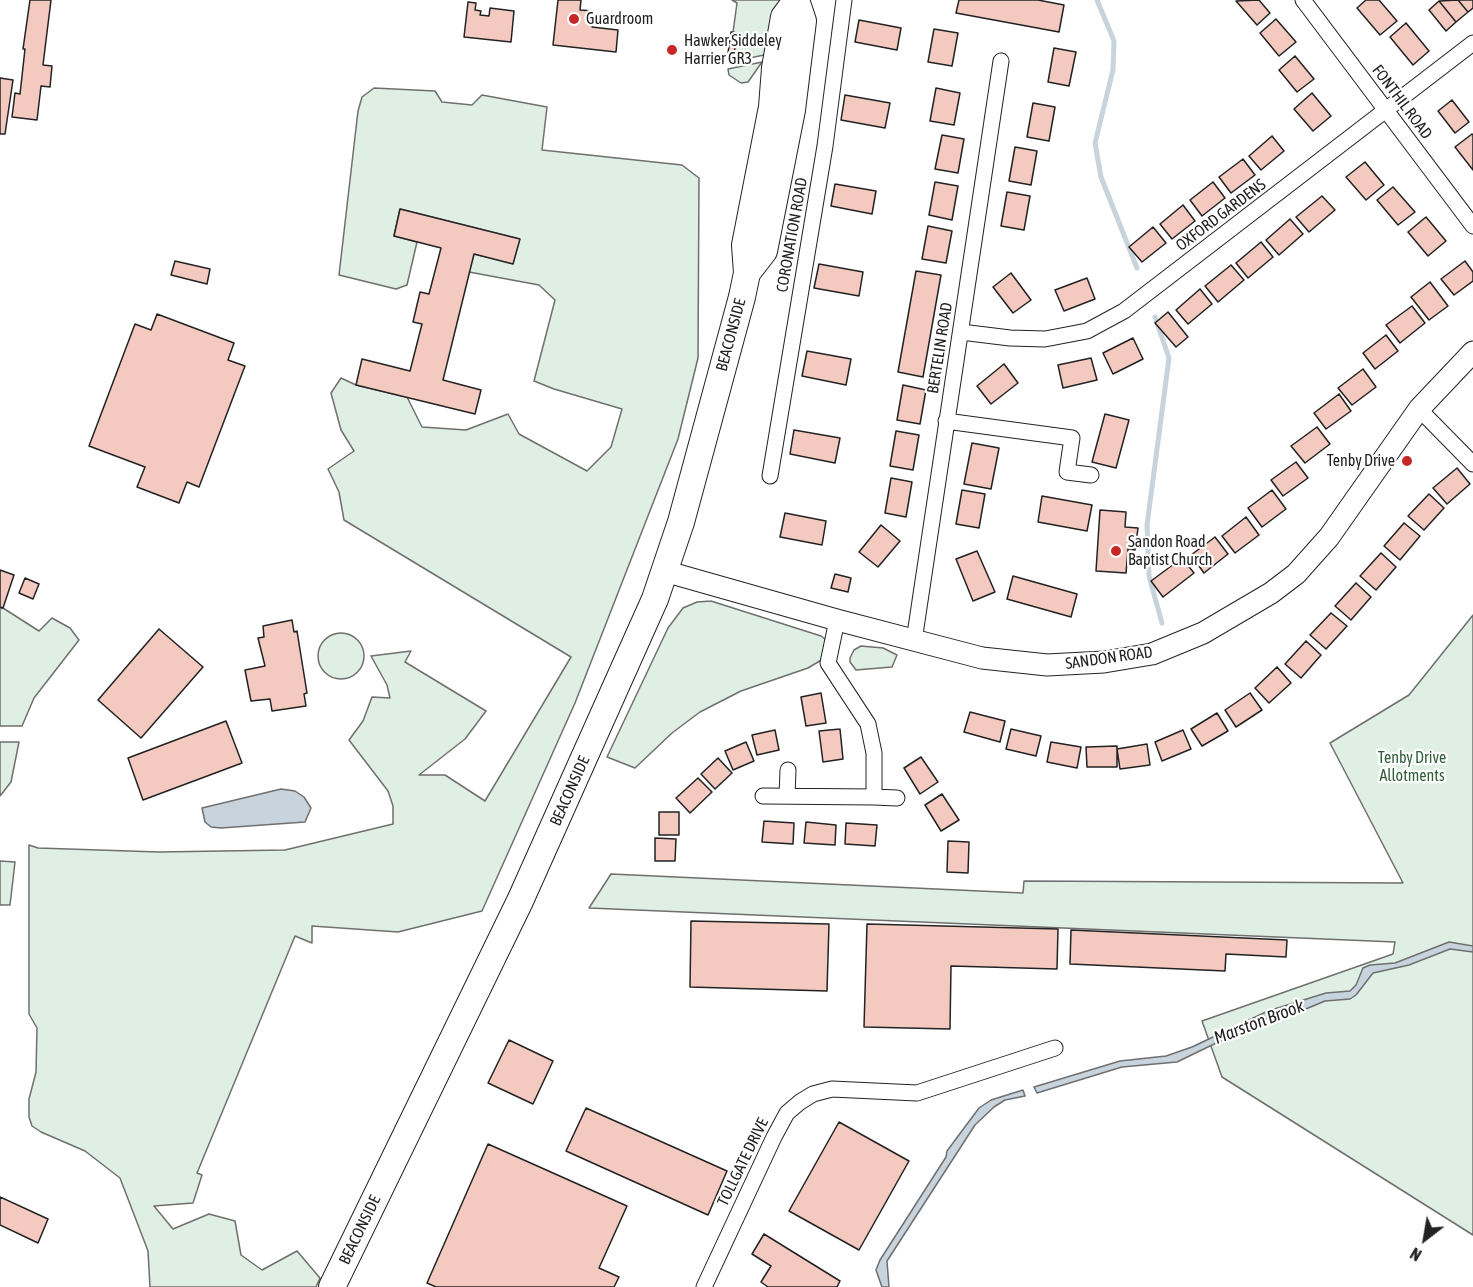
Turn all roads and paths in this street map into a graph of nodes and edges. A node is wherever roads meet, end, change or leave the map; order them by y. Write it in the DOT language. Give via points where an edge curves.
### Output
graph roads {
  1 [pos="844,0"];
  2 [pos="1303,0"];
  3 [pos="796,1"];
  4 [pos="1473,43"];
  5 [pos="1001,61"];
  6 [pos="1387,112"];
  7 [pos="1473,226"];
  8 [pos="961,332"];
  9 [pos="1473,352"];
  10 [pos="1419,409"];
  11 [pos="946,421"];
  12 [pos="1473,464"];
  13 [pos="770,476"];
  14 [pos="1091,476"];
  15 [pos="664,571"];
  16 [pos="837,620"];
  17 [pos="914,641"];
  18 [pos="788,770"];
  19 [pos="763,796"];
  20 [pos="788,796"];
  21 [pos="874,797"];
  22 [pos="897,798"];
  23 [pos="1055,1048"];
  24 [pos="332,1287"];
  25 [pos="704,1287"];
  1 -- 13 [label="street, CORONATION ROAD" via="825,146"];
  2 -- 6 [label="street, FONTHIL ROAD"];
  3 -- 15 [label="highway, BEACONSIDE" via="803,21 792,110 764,252 747,273 681,522"];
  4 -- 6 [label="street, OXFORD GARDENS"];
  5 -- 8 [label="street, BERTELIN ROAD"];
  6 -- 7 [label="street, FONTHIL ROAD"];
  6 -- 8 [label="street, OXFORD GARDENS" via="1124,311 1087,331 1045,339"];
  8 -- 11 [label="street, BERTELIN ROAD"];
  9 -- 10 [label="main road, SANDON ROAD"];
  10 -- 12 [label="street"];
  10 -- 17 [label="main road, SANDON ROAD" via="1314,556 1271,593 1203,633 1150,655 1047,665 982,658"];
  11 -- 14 [label="street" via="1072,438 1067,472"];
  11 -- 17 [label="street, BERTELIN ROAD"];
  15 -- 16 [label="main road, SANDON ROAD"];
  15 -- 24 [label="highway, BEACONSIDE" via="520,901"];
  16 -- 17 [label="main road, SANDON ROAD"];
  16 -- 21 [label="street" via="828,663 868,724 874,753"];
  18 -- 20 [label="street"];
  19 -- 20 [label="street"];
  20 -- 21 [label="street"];
  21 -- 22 [label="street"];
  23 -- 25 [label="street, TOLLGATE DRIVE" via="917,1093 832,1089 800,1102 787,1113 774,1137"];
}
